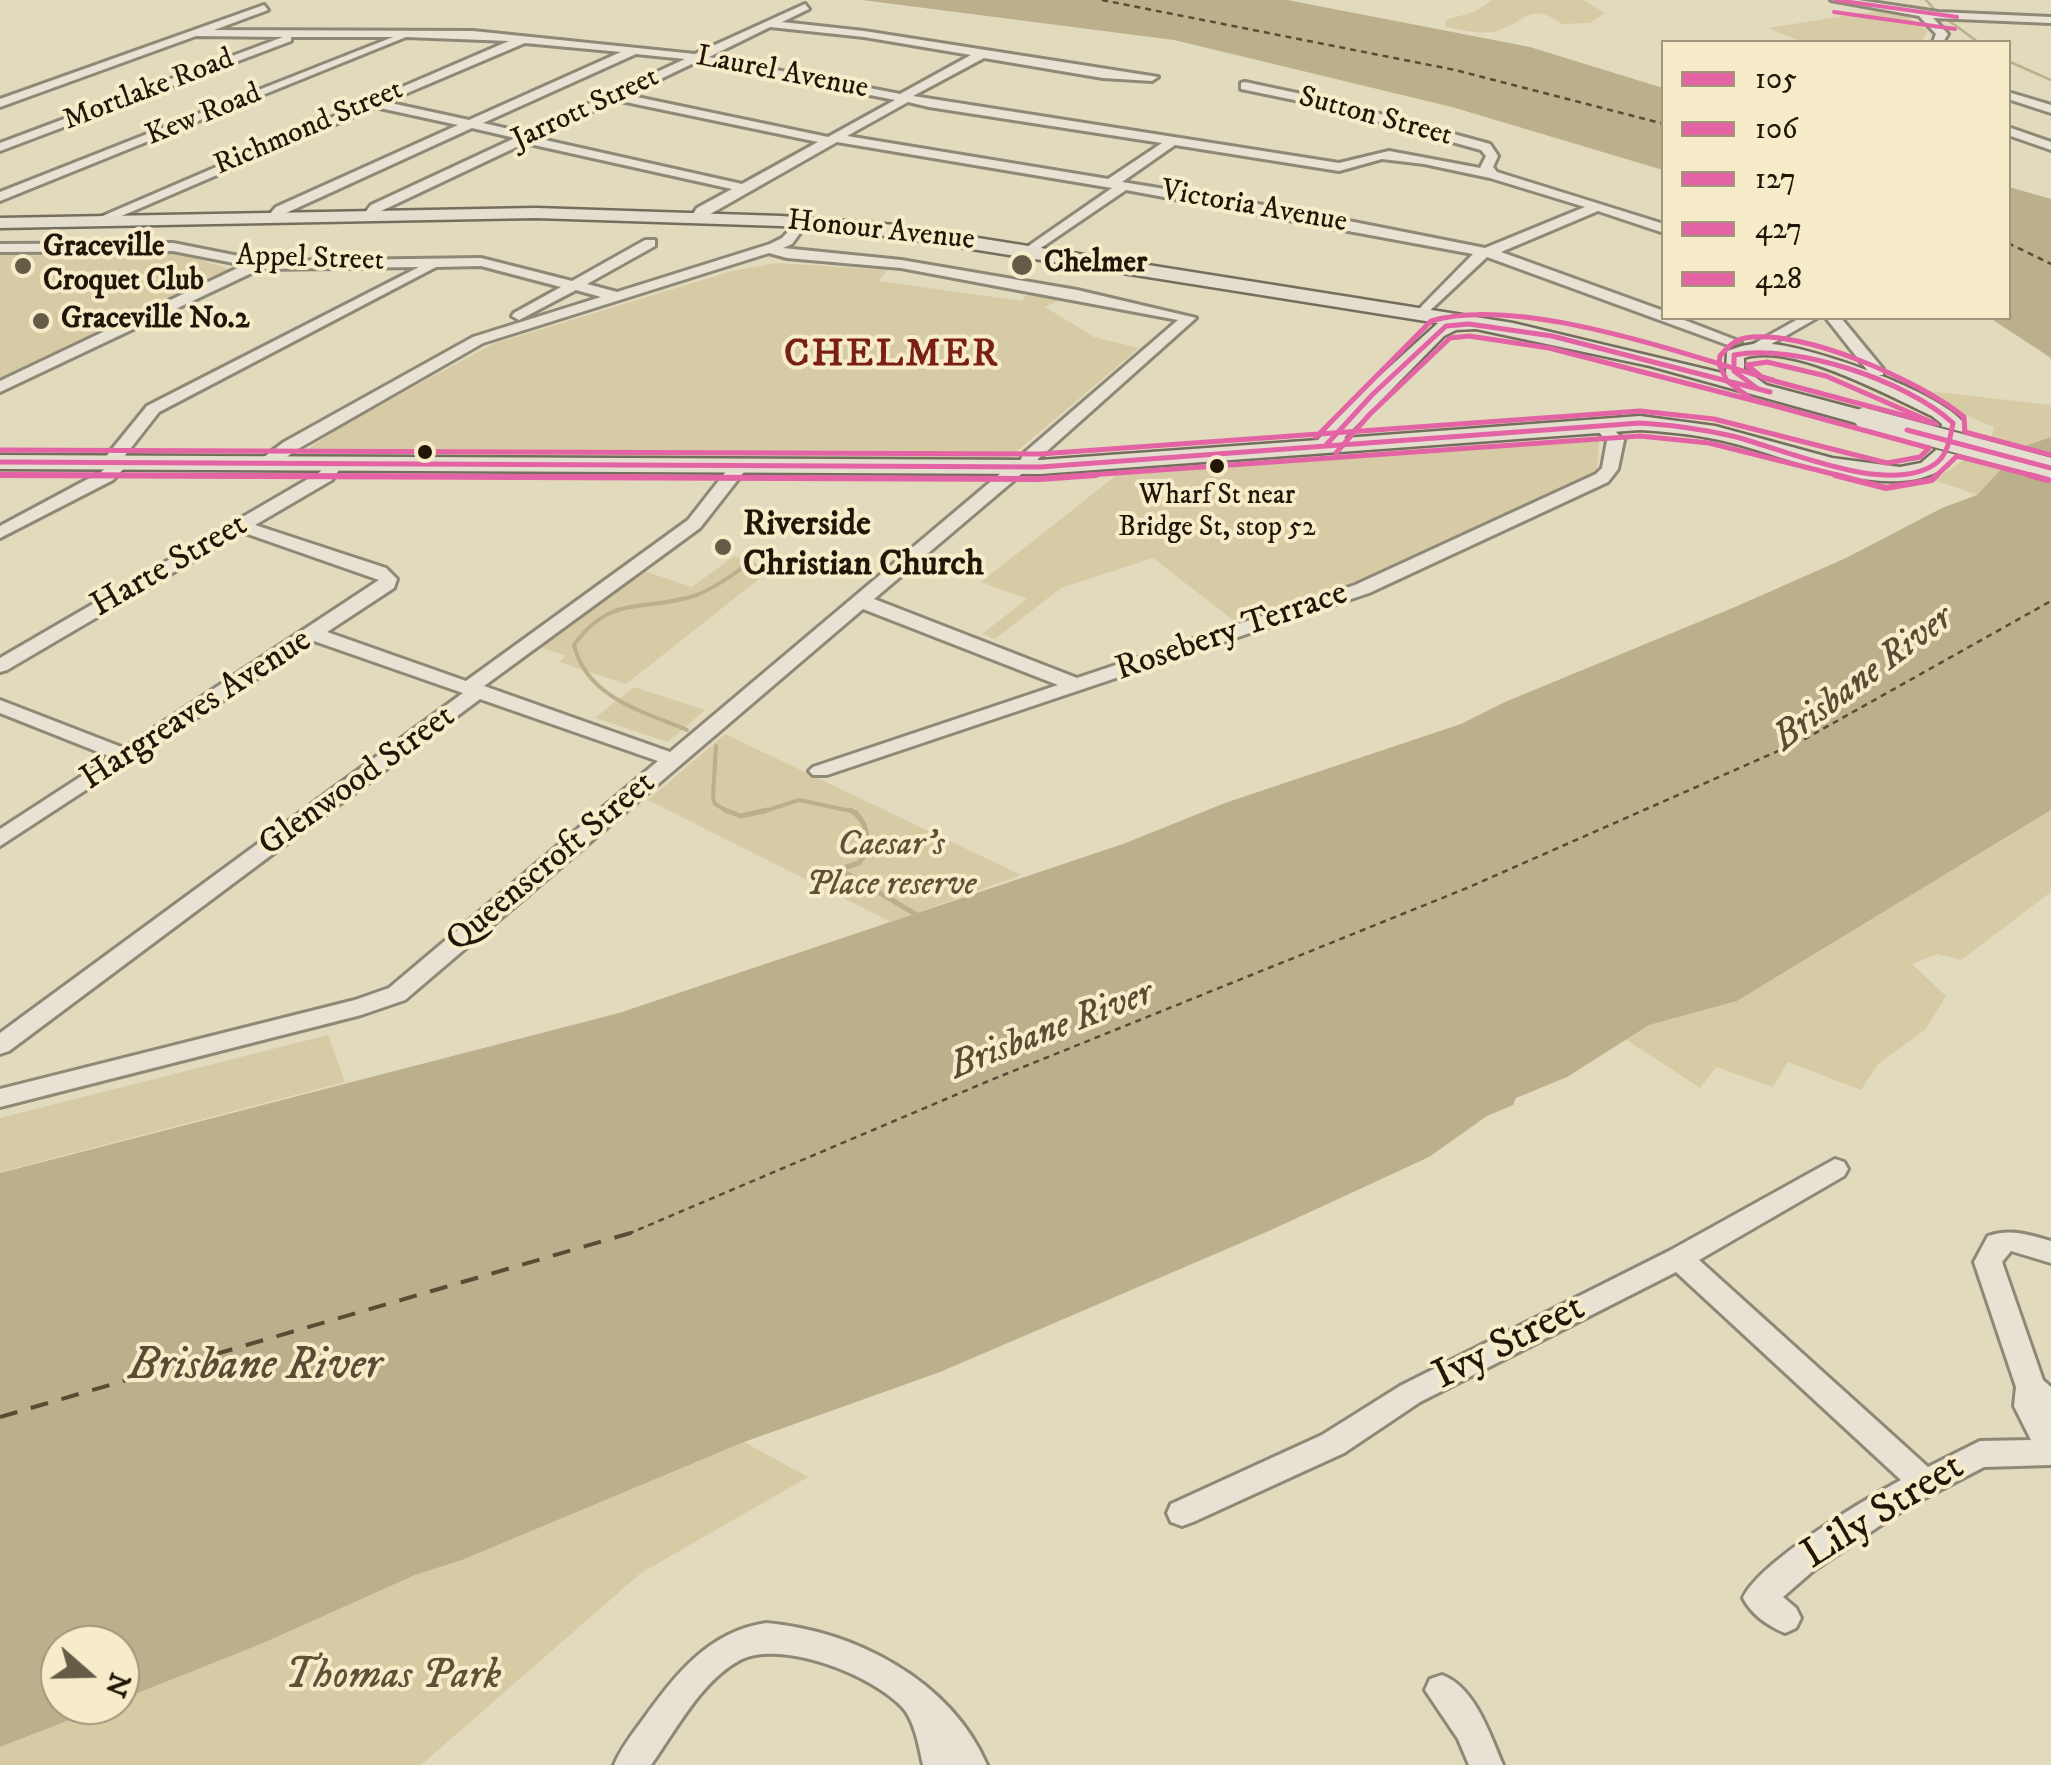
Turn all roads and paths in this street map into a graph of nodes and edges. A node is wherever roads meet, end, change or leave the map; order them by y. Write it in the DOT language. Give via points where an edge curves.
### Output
graph roads {
  1 [pos="1836,0"];
  2 [pos="1966,0"];
  3 [pos="804,7"];
  4 [pos="264,8"];
  5 [pos="1923,14"];
  6 [pos="1957,17"];
  7 [pos="2051,20"];
  8 [pos="769,24"];
  9 [pos="194,33"];
  10 [pos="296,34"];
  11 [pos="406,34"];
  12 [pos="522,39"];
  13 [pos="1939,40"];
  14 [pos="634,50"];
  15 [pos="980,55"];
  16 [pos="698,57"];
  17 [pos="1152,77"];
  18 [pos="1245,86"];
  19 [pos="615,96"];
  20 [pos="2011,96"];
  21 [pos="905,98"];
  22 [pos="0,102"];
  23 [pos="373,103"];
  24 [pos="2051,109"];
  25 [pos="471,125"];
  26 [pos="2011,132"];
  27 [pos="526,138"];
  28 [pos="833,139"];
  29 [pos="1173,140"];
  30 [pos="2051,146"];
  31 [pos="0,147"];
  32 [pos="1490,168"];
  33 [pos="1117,185"];
  34 [pos="744,188"];
  35 [pos="0,197"];
  36 [pos="1597,207"];
  37 [pos="370,215"];
  38 [pos="274,217"];
  39 [pos="698,217"];
  40 [pos="98,222"];
  41 [pos="801,222"];
  42 [pos="0,224"];
  43 [pos="1661,229"];
  44 [pos="650,243"];
  45 [pos="0,248"];
  46 [pos="770,248"];
  47 [pos="1032,250"];
  48 [pos="1485,252"];
  49 [pos="432,262"];
  50 [pos="256,265"];
  51 [pos="576,285"];
  52 [pos="616,296"];
  53 [pos="1418,312"];
  54 [pos="1661,316"];
  55 [pos="1673,320"];
  56 [pos="1806,320"];
  57 [pos="1834,320"];
  58 [pos="1490,325"];
  59 [pos="515,328"];
  60 [pos="1437,332"];
  61 [pos="1733,342"];
  62 [pos="1756,347"];
  63 [pos="1877,372"];
  64 [pos="0,388"];
  65 [pos="1758,388"];
  66 [pos="1595,427"];
  67 [pos="1326,445"];
  68 [pos="0,462"];
  69 [pos="116,463"];
  70 [pos="336,463"];
  71 [pos="266,464"];
  72 [pos="741,464"];
  73 [pos="1024,466"];
  74 [pos="2051,468"];
  75 [pos="240,526"];
  76 [pos="0,533"];
  77 [pos="861,602"];
  78 [pos="314,634"];
  79 [pos="0,666"];
  80 [pos="1077,685"];
  81 [pos="473,690"];
  82 [pos="0,706"];
  83 [pos="127,756"];
  84 [pos="674,760"];
  85 [pos="820,770"];
  86 [pos="0,839"];
  87 [pos="0,1045"];
  88 [pos="0,1098"];
  89 [pos="1835,1169"];
  90 [pos="2051,1252"];
  91 [pos="1679,1258"];
  92 [pos="2041,1396"];
  93 [pos="2051,1451"];
  94 [pos="1925,1483"];
  95 [pos="1182,1513"];
  96 [pos="1786,1618"];
  97 [pos="1442,1690"];
  98 [pos="912,1696"];
  99 [pos="631,1765"];
  100 [pos="940,1765"];
  101 [pos="970,1765"];
  102 [pos="1486,1765"];
  1 -- 5 [label="street"];
  2 -- 6 [label="street"];
  3 -- 8 [label="street, Jarrott Street"];
  4 -- 9 [label="street"];
  5 -- 6 [label="street"];
  5 -- 13 [label="street" via="1942,34"];
  6 -- 7 [label="street"];
  8 -- 15 [label="street"];
  8 -- 16 [label="street, Jarrott Street"];
  9 -- 10 [label="street, Laurel Avenue"];
  9 -- 22 [label="street"];
  10 -- 11 [label="street, Laurel Avenue"];
  10 -- 31 [label="street, Mortlake Road"];
  11 -- 12 [label="street, Laurel Avenue"];
  11 -- 35 [label="street, Kew Road"];
  12 -- 14 [label="street, Laurel Avenue"];
  12 -- 23 [label="street, Richmond Street"];
  14 -- 16 [label="street, Laurel Avenue"];
  14 -- 25 [label="street"];
  15 -- 17 [label="street"];
  15 -- 21 [label="street"];
  16 -- 19 [label="street, Jarrott Street"];
  16 -- 21 [label="street, Laurel Avenue"];
  18 -- 32 [label="street, Sutton Street" via="1482,146 1492,154"];
  19 -- 27 [label="street, Jarrott Street"];
  19 -- 28 [label="street, Victoria Avenue"];
  20 -- 24 [label="street"];
  21 -- 28 [label="street"];
  21 -- 29 [label="street, Laurel Avenue"];
  23 -- 25 [label="street"];
  23 -- 40 [label="street, Richmond Street"];
  25 -- 27 [label="street"];
  25 -- 38 [label="street"];
  26 -- 30 [label="street"];
  27 -- 34 [label="street"];
  27 -- 37 [label="street, Jarrott Street"];
  28 -- 33 [label="street, Victoria Avenue"];
  28 -- 34 [label="street"];
  29 -- 32 [label="street, Laurel Avenue" via="1343,167 1386,155"];
  29 -- 33 [label="street"];
  32 -- 36 [label="street"];
  33 -- 47 [label="street"];
  33 -- 48 [label="street, Victoria Avenue"];
  34 -- 39 [label="street"];
  36 -- 43 [label="street"];
  36 -- 48 [label="street"];
  37 -- 38 [label="main road, Honour Avenue"];
  37 -- 39 [label="main road, Honour Avenue"];
  38 -- 40 [label="main road, Honour Avenue"];
  39 -- 41 [label="main road, Honour Avenue"];
  40 -- 42 [label="main road, Honour Avenue"];
  41 -- 46 [label="street" via="787,241"];
  41 -- 47 [label="main road, Honour Avenue"];
  44 -- 51 [label="street"];
  45 -- 50 [label="street, Appel Street" via="174,247"];
  46 -- 52 [label="street"];
  46 -- 73 [label="street, Queenscroft Street" via="928,269 1189,318"];
  47 -- 53 [label="main road, Honour Avenue"];
  48 -- 53 [label="street"];
  48 -- 54 [label="street, Victoria Avenue"];
  49 -- 50 [label="street, Appel Street"];
  49 -- 51 [label="street, Appel Street" via="492,264"];
  49 -- 69 [label="street" via="154,408"];
  50 -- 64 [label="street"];
  51 -- 52 [label="street, Appel Street"];
  51 -- 59 [label="street" via="513,320"];
  52 -- 59 [label="street"];
  53 -- 58 [label="main road, Honour Avenue"];
  53 -- 60 [label="main road" via="1435,321"];
  55 -- 61 [label="street, Victoria Avenue"];
  56 -- 62 [label="street"];
  57 -- 63 [label="street"];
  58 -- 60 [label="main road" via="1454,324"];
  58 -- 65 [label="main road, Honour Avenue"];
  59 -- 71 [label="street" via="460,350"];
  60 -- 67 [label="main road"];
  62 -- 65 [label="main road" via="1738,352 1731,364"];
  62 -- 66 [label="main road" via="1792,351 1940,411 1954,423 1952,442 1928,468 1891,476 1699,429"];
  65 -- 74 [label="main road, Honour Avenue, bridge"];
  66 -- 67 [label="main road"];
  66 -- 80 [label="street, Rosebery Terrace" via="1613,448 1610,469 1599,480 1378,582"];
  67 -- 73 [label="main road"];
  68 -- 69 [label="main road"];
  69 -- 71 [label="main road"];
  69 -- 76 [label="street" via="107,476"];
  70 -- 71 [label="main road"];
  70 -- 72 [label="main road"];
  70 -- 75 [label="street, Harte Street" via="329,474"];
  72 -- 73 [label="main road"];
  72 -- 81 [label="street, Glenwood Street" via="694,524"];
  73 -- 77 [label="street, Queenscroft Street"];
  75 -- 78 [label="street, Hargreaves Avenue" via="388,579 380,592"];
  75 -- 79 [label="street, Harte Street"];
  77 -- 80 [label="street"];
  77 -- 84 [label="street, Queenscroft Street"];
  78 -- 81 [label="street"];
  78 -- 83 [label="street, Hargreaves Avenue"];
  80 -- 85 [label="street, Rosebery Terrace"];
  81 -- 84 [label="street"];
  81 -- 87 [label="street, Glenwood Street" via="466,702"];
  82 -- 83 [label="street"];
  83 -- 86 [label="street, Hargreaves Avenue"];
  84 -- 88 [label="street, Queenscroft Street" via="390,998"];
  89 -- 91 [label="street, Ivy Street"];
  90 -- 92 [label="street" via="2011,1240 1998,1243 1988,1262"];
  91 -- 94 [label="street"];
  91 -- 95 [label="street, Ivy Street" via="1410,1394 1333,1444"];
  92 -- 93 [label="street" via="2029,1406"];
  93 -- 94 [label="street, Lily Street" via="1980,1454"];
  94 -- 96 [label="street, Lily Street" via="1852,1526 1759,1598"];
  97 -- 102 [label="street"];
  98 -- 99 [label="street" via="812,1643 748,1642 720,1654"];
  98 -- 100 [label="street"];
  98 -- 101 [label="street" via="949,1728"];
}
